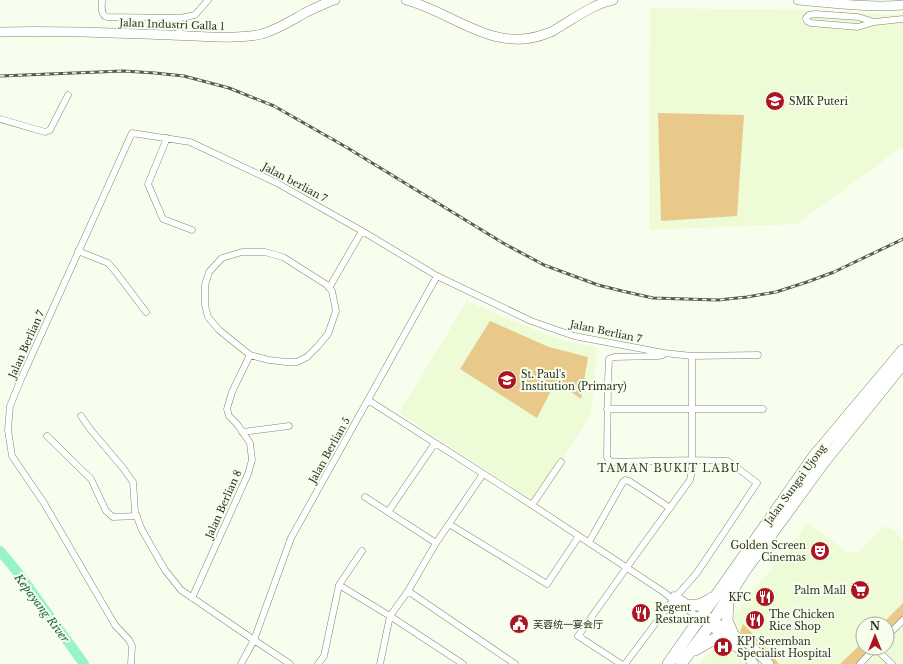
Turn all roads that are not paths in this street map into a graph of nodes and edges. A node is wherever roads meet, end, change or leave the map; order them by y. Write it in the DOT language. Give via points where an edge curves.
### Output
graph roads {
  1 [pos="102,0"];
  2 [pos="208,0"];
  3 [pos="335,0"];
  4 [pos="406,0"];
  5 [pos="613,0"];
  6 [pos="798,0"];
  7 [pos="602,2"];
  8 [pos="870,3"];
  9 [pos="903,5"];
  10 [pos="180,18"];
  11 [pos="903,19"];
  12 [pos="874,22"];
  13 [pos="0,32"];
  14 [pos="179,35"];
  15 [pos="68,95"];
  16 [pos="0,119"];
  17 [pos="132,133"];
  18 [pos="167,138"];
  19 [pos="192,230"];
  20 [pos="362,231"];
  21 [pos="78,251"];
  22 [pos="437,276"];
  23 [pos="329,288"];
  24 [pos="146,312"];
  25 [pos="903,350"];
  26 [pos="664,353"];
  27 [pos="250,355"];
  28 [pos="692,356"];
  29 [pos="758,356"];
  30 [pos="903,364"];
  31 [pos="368,400"];
  32 [pos="607,409"];
  33 [pos="692,409"];
  34 [pos="763,409"];
  35 [pos="81,416"];
  36 [pos="289,426"];
  37 [pos="242,432"];
  38 [pos="47,436"];
  39 [pos="435,443"];
  40 [pos="692,460"];
  41 [pos="561,462"];
  42 [pos="483,474"];
  43 [pos="365,497"];
  44 [pos="532,505"];
  45 [pos="670,508"];
  46 [pos="388,512"];
  47 [pos="137,516"];
  48 [pos="449,524"];
  49 [pos="579,536"];
  50 [pos="589,542"];
  51 [pos="436,543"];
  52 [pos="362,551"];
  53 [pos="627,567"];
  54 [pos="339,585"];
  55 [pos="408,591"];
  56 [pos="716,595"];
  57 [pos="728,597"];
  58 [pos="192,598"];
  59 [pos="675,598"];
  60 [pos="690,608"];
  61 [pos="390,616"];
  62 [pos="701,616"];
  63 [pos="903,620"];
  64 [pos="711,623"];
  65 [pos="895,628"];
  66 [pos="689,634"];
  67 [pos="728,634"];
  68 [pos="254,640"];
  69 [pos="690,653"];
  70 [pos="868,656"];
  71 [pos="884,656"];
  72 [pos="131,664"];
  73 [pos="241,664"];
  74 [pos="290,664"];
  75 [pos="318,664"];
  76 [pos="380,664"];
  77 [pos="463,664"];
  78 [pos="515,664"];
  79 [pos="621,664"];
  80 [pos="625,664"];
  81 [pos="668,664"];
  82 [pos="681,664"];
  83 [pos="754,664"];
  84 [pos="769,664"];
  85 [pos="860,664"];
  86 [pos="892,664"];
  1 -- 10 [label="street" via="102,13 107,17"];
  2 -- 10 [label="street" via="195,16"];
  3 -- 14 [label="main road, Jalan Industri Galla 1" via="277,29 261,34 222,37"];
  4 -- 7 [label="main road" via="420,4 480,33 517,39 549,33"];
  5 -- 7 [label="main road"];
  6 -- 8 [label="main road"];
  8 -- 9 [label="main road"];
  10 -- 14 [label="street"];
  11 -- 12 [label="street"];
  12 -- 12 [label="street" via="858,27 811,23 806,18 815,14 858,17"];
  13 -- 14 [label="main road, Jalan Industri Galla 1"];
  15 -- 16 [label="street" via="48,132"];
  17 -- 18 [label="street, Jalan berlian 7"];
  17 -- 21 [label="street, Jalan Berlian 7"];
  18 -- 19 [label="street" via="148,184 163,219"];
  18 -- 20 [label="street, Jalan berlian 7" via="190,142 277,182"];
  20 -- 22 [label="street, Jalan berlian 7"];
  20 -- 23 [label="street"];
  21 -- 24 [label="street" via="108,263"];
  21 -- 72 [label="street, Jalan Berlian 7" via="10,406 8,430 12,456 44,503 115,625 129,640 132,646"];
  22 -- 26 [label="street, Jalan Berlian 7" via="531,321 574,336"];
  22 -- 31 [label="street, Jalan Berlian 5"];
  23 -- 27 [label="street" via="336,311 333,322 328,334 307,357 297,362 286,362"];
  23 -- 27 [label="street" via="327,284 283,257 266,252 242,252 222,258 209,272 205,285 208,317 219,330"];
  25 -- 56 [label="highway, Jalan Sungai Ujong" via="814,456"];
  26 -- 28 [label="street, Jalan Berlian 7"];
  26 -- 32 [label="street" via="658,356 609,359"];
  27 -- 37 [label="street, Jalan Berlian 8" via="232,392 227,409 229,416"];
  28 -- 29 [label="street, Jalan Berlian 7"];
  28 -- 33 [label="street"];
  30 -- 57 [label="highway, Jalan Sungai Ujong" via="824,462"];
  31 -- 39 [label="street"];
  31 -- 68 [label="street, Jalan Berlian 5" via="291,538"];
  32 -- 33 [label="street"];
  32 -- 40 [label="street" via="607,458 612,462"];
  33 -- 34 [label="street"];
  33 -- 40 [label="street"];
  35 -- 47 [label="street" via="133,482"];
  36 -- 37 [label="street"];
  37 -- 58 [label="street, Jalan Berlian 8" via="250,443 252,460 248,474"];
  38 -- 47 [label="street" via="91,479 106,511 113,517"];
  39 -- 42 [label="street"];
  39 -- 46 [label="street"];
  40 -- 45 [label="street" via="690,480"];
  40 -- 59 [label="street" via="728,461 757,483 696,574"];
  41 -- 44 [label="street"];
  42 -- 44 [label="street"];
  42 -- 48 [label="street"];
  43 -- 46 [label="street"];
  44 -- 49 [label="street"];
  45 -- 50 [label="street" via="625,480"];
  45 -- 53 [label="street"];
  46 -- 51 [label="street"];
  47 -- 58 [label="street" via="142,530 165,570 181,590"];
  48 -- 49 [label="street" via="547,584"];
  48 -- 51 [label="street"];
  49 -- 50 [label="street"];
  50 -- 53 [label="street"];
  51 -- 55 [label="street"];
  52 -- 54 [label="street"];
  53 -- 59 [label="street"];
  53 -- 79 [label="street" via="578,636"];
  54 -- 61 [label="street"];
  54 -- 75 [label="street" via="324,656"];
  55 -- 61 [label="street"];
  55 -- 78 [label="street"];
  56 -- 60 [label="highway"];
  56 -- 62 [label="highway, Jalan Sungai Ujong"];
  57 -- 64 [label="highway, Jalan Sungai Ujong"];
  57 -- 67 [label="highway"];
  58 -- 68 [label="street"];
  59 -- 60 [label="street"];
  59 -- 80 [label="street"];
  60 -- 62 [label="street"];
  60 -- 66 [label="highway"];
  61 -- 76 [label="street"];
  61 -- 77 [label="street"];
  62 -- 64 [label="main road"];
  62 -- 66 [label="highway, Jalan Sungai Ujong"];
  63 -- 65 [label="street"];
  64 -- 67 [label="main road"];
  64 -- 69 [label="highway, Jalan Sungai Ujong"];
  66 -- 81 [label="highway, Jalan Sungai Ujong"];
  67 -- 69 [label="highway"];
  67 -- 83 [label="main road"];
  67 -- 84 [label="main road" via="751,646"];
  68 -- 73 [label="street, Jalan Berlian 5"];
  68 -- 74 [label="street"];
  69 -- 82 [label="highway, Jalan Sungai Ujong"];
  70 -- 85 [label="street"];
  71 -- 86 [label="street"];
}
